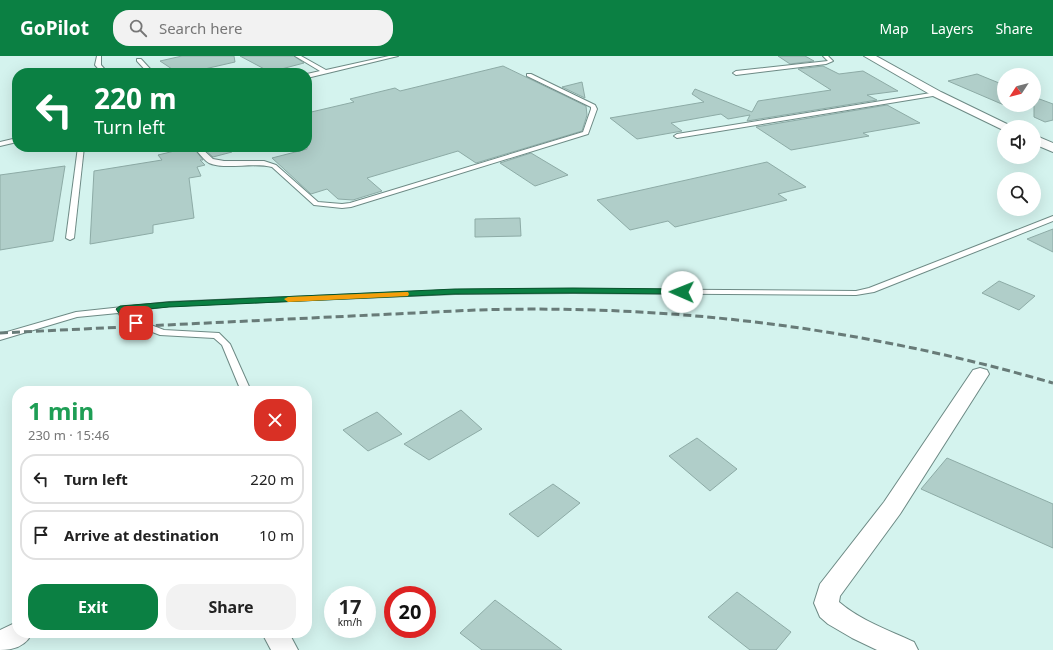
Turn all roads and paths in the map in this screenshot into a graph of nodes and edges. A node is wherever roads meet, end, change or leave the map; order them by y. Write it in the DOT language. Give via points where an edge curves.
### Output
graph roads {
  1 [pos="99,56"];
  2 [pos="297,56"];
  3 [pos="393,56"];
  4 [pos="825,56"];
  5 [pos="869,56"];
  6 [pos="139,60"];
  7 [pos="101,68"];
  8 [pos="146,68"];
  9 [pos="325,72"];
  10 [pos="736,73"];
  11 [pos="529,74"];
  12 [pos="312,75"];
  13 [pos="937,94"];
  14 [pos="997,123"];
  15 [pos="677,136"];
  16 [pos="12,141"];
  17 [pos="1041,142"];
  18 [pos="0,144"];
  19 [pos="1053,148"];
  20 [pos="80,152"];
  21 [pos="202,152"];
  22 [pos="1053,218"];
  23 [pos="70,238"];
  24 [pos="120,309"];
  25 [pos="0,337"];
  26 [pos="980,374"];
  27 [pos="244,386"];
  28 [pos="12,637"];
  29 [pos="278,638"];
  30 [pos="0,643"];
  31 [pos="285,650"];
  32 [pos="905,650"];
  1 -- 7 [label="lane" via="98,65"];
  2 -- 9 [label="lane"];
  3 -- 9 [label="lane"];
  4 -- 10 [label="lane" via="831,61"];
  5 -- 13 [label="street"];
  6 -- 8 [label="lane"];
  9 -- 12 [label="lane"];
  11 -- 21 [label="lane" via="593,106 586,133 351,205 316,204 274,166 264,163 211,161"];
  13 -- 14 [label="street"];
  13 -- 15 [label="lane"];
  16 -- 18 [label="lane"];
  17 -- 19 [label="street"];
  20 -- 23 [label="lane"];
  22 -- 24 [label="lane" via="871,290 856,293 573,290 455,292 169,304"];
  24 -- 25 [label="lane" via="76,315"];
  24 -- 27 [label="lane" via="127,319 163,333 216,335 226,344"];
  26 -- 32 [label="street" via="892,508 829,591 827,598 828,608 838,617"];
  28 -- 30 [label="street"];
  29 -- 31 [label="street"];
}
